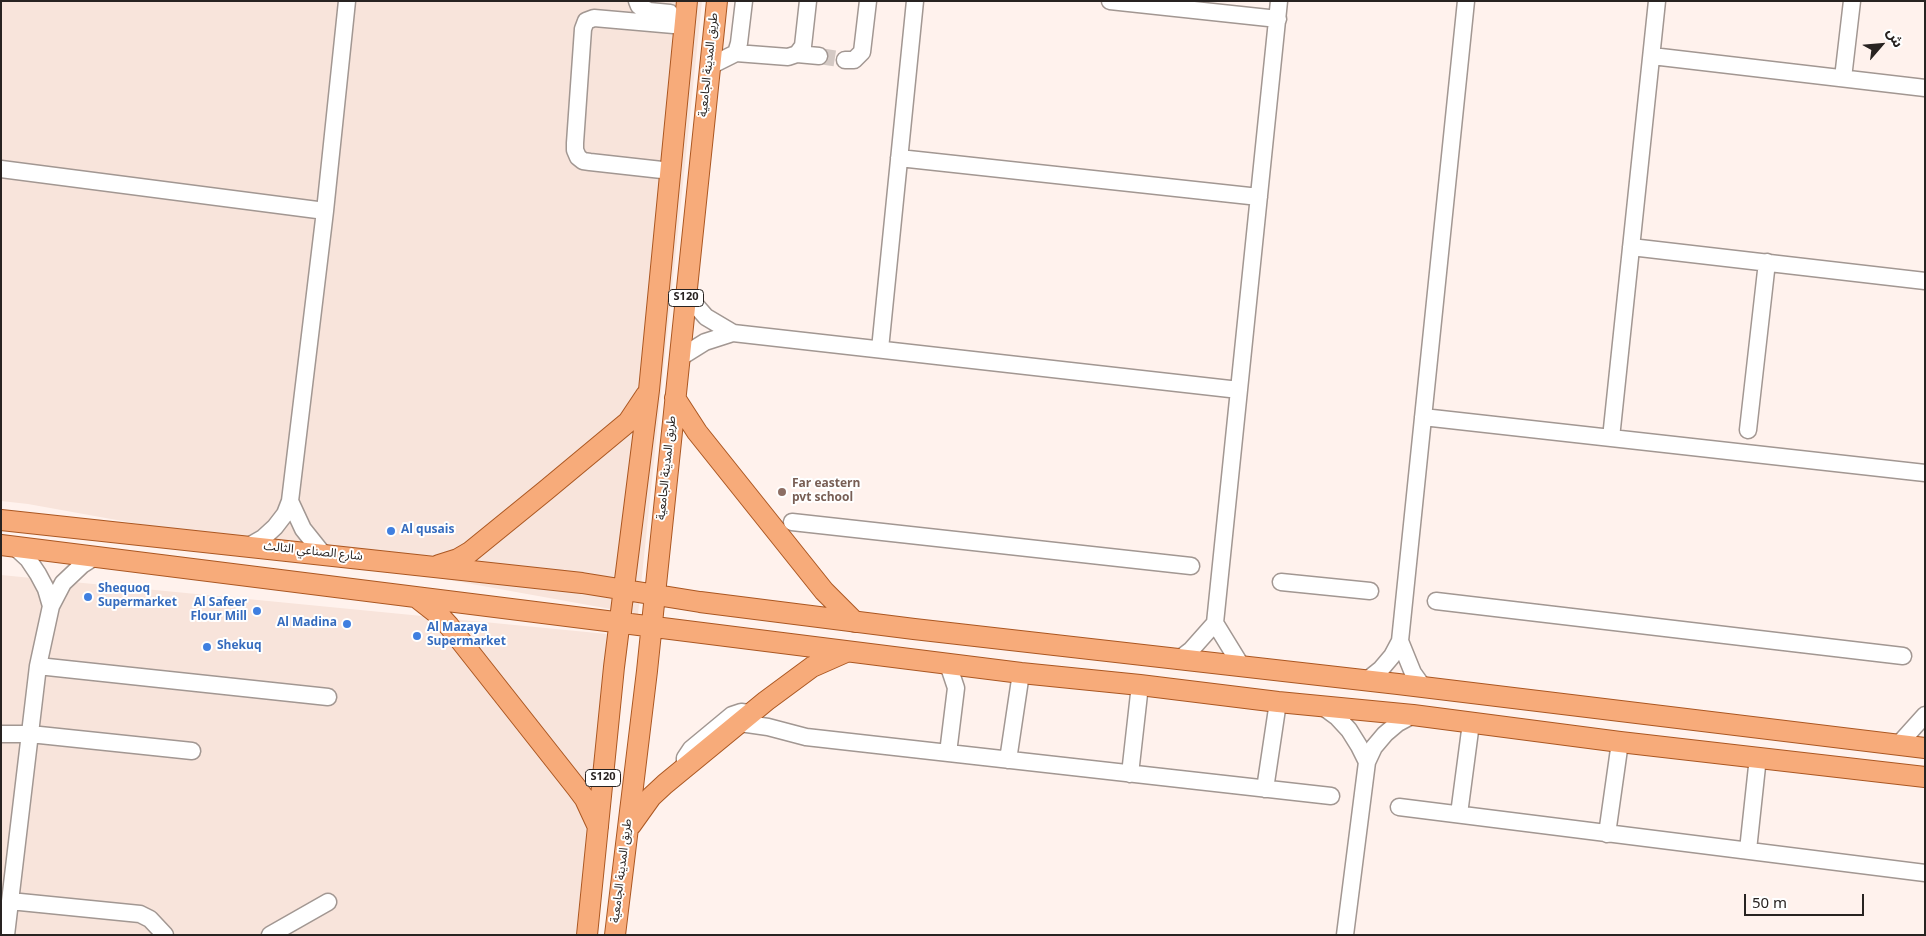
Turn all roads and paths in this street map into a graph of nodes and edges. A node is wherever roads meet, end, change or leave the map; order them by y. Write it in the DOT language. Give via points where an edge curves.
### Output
graph roads {
  1 [pos="348,1"];
  2 [pos="637,1"];
  3 [pos="717,1"];
  4 [pos="744,1"];
  5 [pos="808,1"];
  6 [pos="868,1"];
  7 [pos="915,1"];
  8 [pos="1110,1"];
  9 [pos="1280,1"];
  10 [pos="1466,1"];
  11 [pos="1657,1"];
  12 [pos="1852,1"];
  13 [pos="686,14"];
  14 [pos="1278,19"];
  15 [pos="736,53"];
  16 [pos="797,54"];
  17 [pos="819,56"];
  18 [pos="1652,56"];
  19 [pos="845,60"];
  20 [pos="710,66"];
  21 [pos="1843,78"];
  22 [pos="1925,88"];
  23 [pos="899,158"];
  24 [pos="1,169"];
  25 [pos="671,171"];
  26 [pos="1259,197"];
  27 [pos="325,211"];
  28 [pos="1631,247"];
  29 [pos="1767,262"];
  30 [pos="1925,281"];
  31 [pos="686,294"];
  32 [pos="732,333"];
  33 [pos="880,349"];
  34 [pos="680,357"];
  35 [pos="650,390"];
  36 [pos="1239,390"];
  37 [pos="676,398"];
  38 [pos="1423,417"];
  39 [pos="1748,430"];
  40 [pos="1611,438"];
  41 [pos="1925,473"];
  42 [pos="290,501"];
  43 [pos="1,520"];
  44 [pos="792,522"];
  45 [pos="8,546"];
  46 [pos="249,546"];
  47 [pos="324,554"];
  48 [pos="93,558"];
  49 [pos="629,559"];
  50 [pos="435,566"];
  51 [pos="1191,566"];
  52 [pos="658,567"];
  53 [pos="1281,582"];
  54 [pos="598,586"];
  55 [pos="625,590"];
  56 [pos="1370,591"];
  57 [pos="655,594"];
  58 [pos="416,597"];
  59 [pos="682,599"];
  60 [pos="1436,601"];
  61 [pos="51,606"];
  62 [pos="592,618"];
  63 [pos="620,622"];
  64 [pos="855,622"];
  65 [pos="1215,623"];
  66 [pos="652,627"];
  67 [pos="677,630"];
  68 [pos="1400,641"];
  69 [pos="848,652"];
  70 [pos="616,656"];
  71 [pos="1903,656"];
  72 [pos="648,659"];
  73 [pos="1178,660"];
  74 [pos="945,663"];
  75 [pos="38,666"];
  76 [pos="1242,667"];
  77 [pos="1021,673"];
  78 [pos="1366,681"];
  79 [pos="1140,685"];
  80 [pos="1423,687"];
  81 [pos="328,697"];
  82 [pos="766,700"];
  83 [pos="1278,702"];
  84 [pos="1300,704"];
  85 [pos="1322,706"];
  86 [pos="1413,715"];
  87 [pos="1925,715"];
  88 [pos="745,718"];
  89 [pos="1472,723"];
  90 [pos="782,731"];
  91 [pos="1,734"];
  92 [pos="30,734"];
  93 [pos="1620,742"];
  94 [pos="1898,745"];
  95 [pos="1925,748"];
  96 [pos="192,751"];
  97 [pos="948,753"];
  98 [pos="1758,757"];
  99 [pos="1008,760"];
  100 [pos="1367,762"];
  101 [pos="1130,774"];
  102 [pos="1925,777"];
  103 [pos="1266,789"];
  104 [pos="1331,796"];
  105 [pos="1399,807"];
  106 [pos="1458,814"];
  107 [pos="598,827"];
  108 [pos="628,828"];
  109 [pos="1607,834"];
  110 [pos="1748,850"];
  111 [pos="1925,873"];
  112 [pos="328,902"];
  113 [pos="7,910"];
  114 [pos="6,935"];
  115 [pos="165,935"];
  116 [pos="270,935"];
  117 [pos="587,935"];
  118 [pos="615,935"];
  119 [pos="1345,935"];
  1 -- 27 [label="street"];
  2 -- 13 [label="street" via="649,11"];
  3 -- 20 [label="main road, طريق المدينة الجامعية / S120"];
  4 -- 15 [label="street"];
  5 -- 16 [label="street" via="803,46"];
  6 -- 19 [label="street" via="862,52 854,60"];
  7 -- 23 [label="street"];
  8 -- 14 [label="street"];
  9 -- 14 [label="street"];
  10 -- 38 [label="street"];
  11 -- 18 [label="street"];
  12 -- 21 [label="street"];
  13 -- 25 [label="main road, S120"];
  13 -- 25 [label="street" via="594,18 586,21 583,29 574,144 578,157 583,161"];
  14 -- 26 [label="street"];
  15 -- 16 [label="street" via="788,57"];
  15 -- 20 [label="street"];
  16 -- 17 [label="street"];
  18 -- 21 [label="street"];
  18 -- 28 [label="street"];
  20 -- 31 [label="main road, طريق المدينة الجامعية / S120"];
  21 -- 22 [label="street"];
  23 -- 26 [label="street"];
  23 -- 33 [label="street"];
  24 -- 27 [label="street"];
  25 -- 35 [label="main road, S120"];
  26 -- 36 [label="street"];
  27 -- 42 [label="street"];
  28 -- 29 [label="street"];
  28 -- 40 [label="street"];
  29 -- 30 [label="street"];
  29 -- 39 [label="street"];
  31 -- 32 [label="street" via="706,317"];
  31 -- 34 [label="main road, طريق المدينة الجامعية / S120"];
  32 -- 33 [label="street"];
  32 -- 34 [label="street" via="705,342"];
  33 -- 36 [label="street"];
  34 -- 37 [label="main road, طريق المدينة الجامعية / S120"];
  35 -- 49 [label="main road, S120"];
  35 -- 50 [label="main road" via="628,422 524,509 470,552"];
  36 -- 65 [label="street"];
  37 -- 52 [label="main road, طريق المدينة الجامعية / S120"];
  37 -- 64 [label="main road" via="697,432 818,584"];
  38 -- 40 [label="street"];
  38 -- 68 [label="street"];
  40 -- 41 [label="street"];
  42 -- 46 [label="street" via="275,527"];
  42 -- 47 [label="street" via="303,529"];
  43 -- 46 [label="main road, شارع الصناعي الثالث"];
  44 -- 51 [label="street"];
  45 -- 48 [label="main road"];
  45 -- 61 [label="street" via="28,559 46,589"];
  46 -- 47 [label="main road, شارع الصناعي الثالث"];
  47 -- 50 [label="main road, شارع الصناعي الثالث"];
  48 -- 58 [label="main road"];
  48 -- 61 [label="street" via="63,583"];
  49 -- 52 [label="main road" via="644,568"];
  49 -- 55 [label="main road, S120"];
  50 -- 54 [label="main road, شارع الصناعي الثالث"];
  52 -- 57 [label="main road, طريق المدينة الجامعية / S120"];
  53 -- 56 [label="street"];
  54 -- 55 [label="main road, شارع الصناعي الثالث"];
  54 -- 62 [label="main road" via="602,603"];
  55 -- 57 [label="main road, شارع الصناعي الثالث"];
  55 -- 63 [label="main road, S120"];
  57 -- 59 [label="main road, شارع الصناعي الثالث"];
  57 -- 66 [label="main road, طريق المدينة الجامعية / S120"];
  58 -- 62 [label="main road"];
  58 -- 107 [label="main road" via="449,626 585,799"];
  59 -- 64 [label="main road, شارع الصناعي الثالث"];
  59 -- 67 [label="main road" via="674,617"];
  60 -- 71 [label="street"];
  61 -- 75 [label="street"];
  62 -- 63 [label="main road"];
  63 -- 66 [label="main road"];
  63 -- 70 [label="main road, S120"];
  64 -- 73 [label="main road, شارع الصناعي الثالث"];
  65 -- 73 [label="street"];
  65 -- 76 [label="street"];
  66 -- 67 [label="main road"];
  66 -- 72 [label="main road, طريق المدينة الجامعية / S120"];
  67 -- 69 [label="main road"];
  68 -- 78 [label="street" via="1381,669"];
  68 -- 80 [label="street" via="1413,673"];
  69 -- 74 [label="main road"];
  69 -- 82 [label="main road" via="812,666"];
  70 -- 72 [label="main road" via="634,650"];
  70 -- 107 [label="main road, S120"];
  72 -- 108 [label="main road, طريق المدينة الجامعية / S120"];
  73 -- 76 [label="main road, شارع الصناعي الثالث"];
  74 -- 77 [label="main road"];
  74 -- 97 [label="street" via="956,688"];
  75 -- 81 [label="street"];
  75 -- 92 [label="street"];
  76 -- 78 [label="main road, شارع الصناعي الثالث"];
  77 -- 79 [label="main road"];
  77 -- 99 [label="street"];
  78 -- 80 [label="main road, شارع الصناعي الثالث"];
  78 -- 84 [label="main road" via="1340,686 1312,686 1305,690"];
  79 -- 83 [label="main road"];
  79 -- 101 [label="street"];
  80 -- 94 [label="main road, شارع الصناعي الثالث"];
  82 -- 88 [label="main road"];
  82 -- 90 [label="street"];
  83 -- 84 [label="main road"];
  83 -- 103 [label="street"];
  84 -- 85 [label="main road"];
  85 -- 86 [label="main road"];
  85 -- 100 [label="street" via="1349,730"];
  86 -- 89 [label="main road"];
  86 -- 100 [label="street" via="1385,734"];
  87 -- 94 [label="street"];
  88 -- 90 [label="street"];
  88 -- 108 [label="main road" via="651,797"];
  89 -- 93 [label="main road"];
  89 -- 106 [label="street"];
  90 -- 97 [label="street" via="806,737"];
  91 -- 92 [label="street"];
  92 -- 96 [label="street"];
  92 -- 113 [label="street"];
  93 -- 98 [label="main road"];
  93 -- 109 [label="street"];
  94 -- 95 [label="main road, شارع الصناعي الثالث"];
  97 -- 99 [label="street"];
  98 -- 102 [label="main road"];
  98 -- 110 [label="street"];
  99 -- 101 [label="street"];
  100 -- 119 [label="street"];
  101 -- 103 [label="street"];
  103 -- 104 [label="street"];
  105 -- 106 [label="street"];
  106 -- 109 [label="street"];
  107 -- 117 [label="main road, S120"];
  108 -- 118 [label="main road, طريق المدينة الجامعية / S120"];
  109 -- 110 [label="street"];
  110 -- 111 [label="street"];
  112 -- 116 [label="street"];
  113 -- 114 [label="street"];
  113 -- 115 [label="street" via="140,914 150,919"];
}
